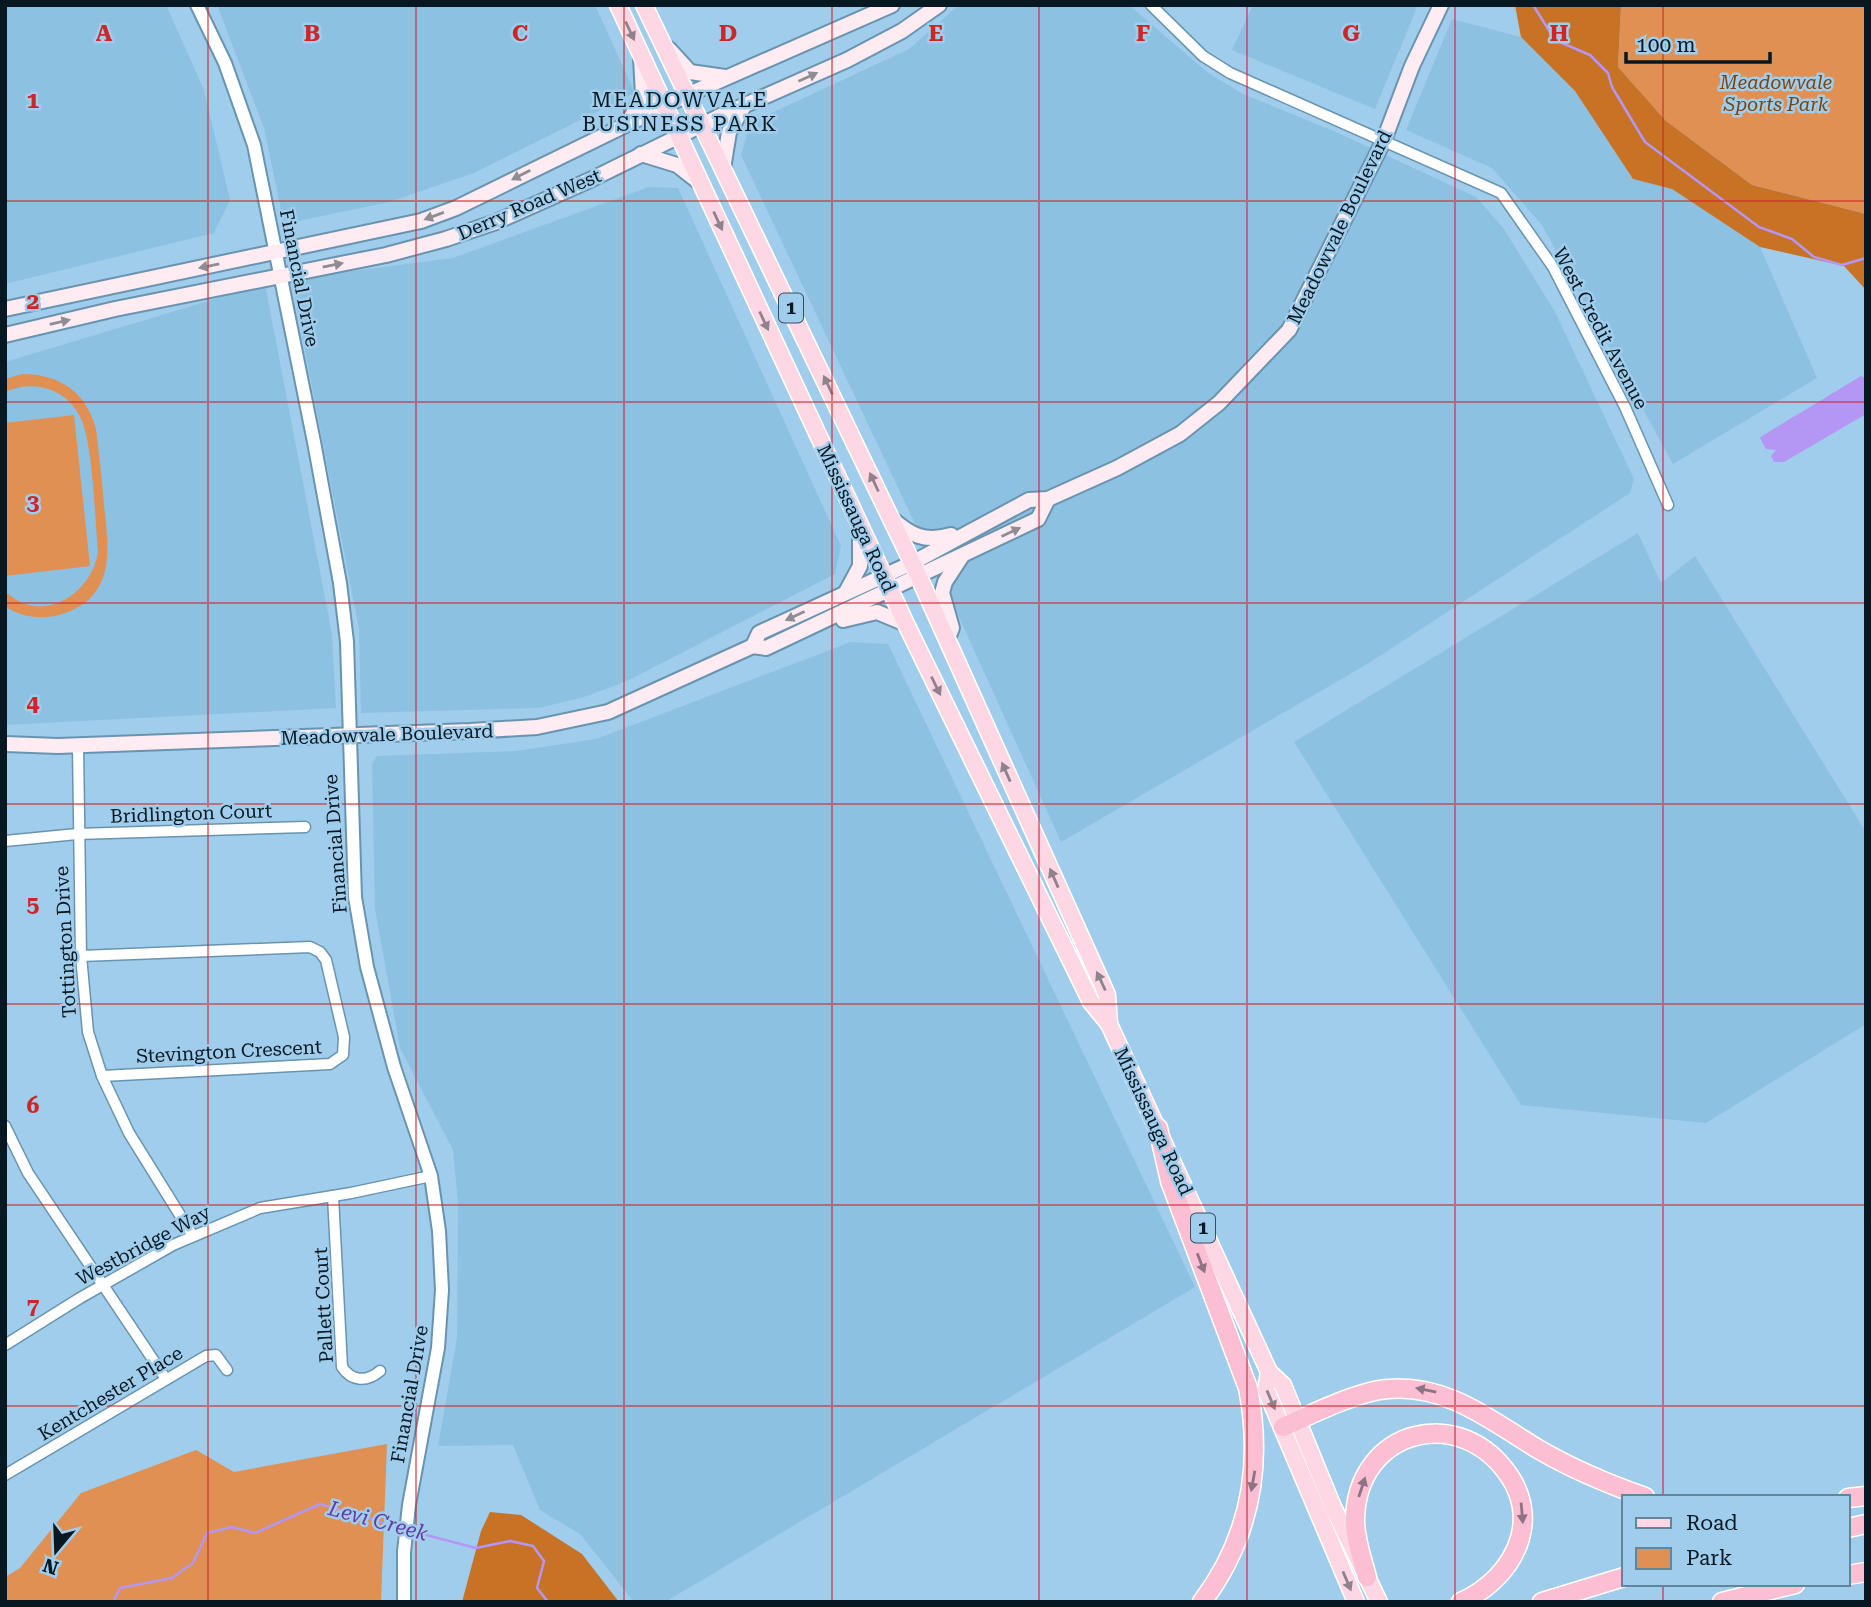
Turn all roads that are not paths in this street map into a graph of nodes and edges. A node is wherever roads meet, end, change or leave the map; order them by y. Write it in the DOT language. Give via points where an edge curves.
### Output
graph roads {
  1 [pos="197,5"];
  2 [pos="618,5"];
  3 [pos="644,5"];
  4 [pos="892,5"];
  5 [pos="939,5"];
  6 [pos="1151,5"];
  7 [pos="1441,5"];
  8 [pos="657,32"];
  9 [pos="641,56"];
  10 [pos="730,77"];
  11 [pos="687,95"];
  12 [pos="745,104"];
  13 [pos="665,107"];
  14 [pos="628,123"];
  15 [pos="702,124"];
  16 [pos="677,137"];
  17 [pos="1384,139"];
  18 [pos="640,154"];
  19 [pos="723,169"];
  20 [pos="700,184"];
  21 [pos="275,252"];
  22 [pos="279,276"];
  23 [pos="5,309"];
  24 [pos="5,335"];
  25 [pos="1048,499"];
  26 [pos="1668,505"];
  27 [pos="890,517"];
  28 [pos="860,526"];
  29 [pos="966,534"];
  30 [pos="962,555"];
  31 [pos="915,569"];
  32 [pos="887,581"];
  33 [pos="845,593"];
  34 [pos="825,620"];
  35 [pos="906,624"];
  36 [pos="947,640"];
  37 [pos="753,646"];
  38 [pos="349,734"];
  39 [pos="5,744"];
  40 [pos="78,745"];
  41 [pos="305,827"];
  42 [pos="77,834"];
  43 [pos="5,841"];
  44 [pos="81,956"];
  45 [pos="1109,1024"];
  46 [pos="102,1076"];
  47 [pos="5,1126"];
  48 [pos="1157,1128"];
  49 [pos="431,1176"];
  50 [pos="333,1196"];
  51 [pos="193,1236"];
  52 [pos="104,1285"];
  53 [pos="5,1330"];
  54 [pos="9,1343"];
  55 [pos="228,1370"];
  56 [pos="380,1371"];
  57 [pos="166,1379"];
  58 [pos="1291,1424"];
  59 [pos="5,1475"];
  60 [pos="1639,1495"];
  61 [pos="1367,1577"];
  62 [pos="1622,1578"];
  63 [pos="1787,1586"];
  64 [pos="1377,1598"];
  65 [pos="404,1602"];
  66 [pos="1202,1602"];
  67 [pos="1356,1602"];
  68 [pos="1461,1602"];
  69 [pos="1542,1602"];
  70 [pos="1722,1602"];
  1 -- 21 [label="street, Financial Drive" via="225,63 254,145"];
  2 -- 9 [label="main road, Mississauga Road / 1, one-way"];
  3 -- 8 [label="main road, Mississauga Road / 1"];
  4 -- 10 [label="main road, Derry Road West"];
  12 -- 5 [label="main road, Derry Road West, one-way" via="847,60"];
  6 -- 17 [label="street, West Credit Avenue" via="1212,62 1288,100"];
  7 -- 17 [label="main road, Meadowvale Boulevard"];
  8 -- 10 [label="main road" via="690,72"];
  8 -- 11 [label="main road, Mississauga Road / 1"];
  9 -- 13 [label="main road, Mississauga Road / 1"];
  9 -- 14 [label="main road" via="643,95"];
  10 -- 11 [label="main road, Derry Road West"];
  11 -- 13 [label="main road, Derry Road West"];
  11 -- 15 [label="main road, Mississauga Road / 1"];
  12 -- 15 [label="main road, Derry Road West"];
  12 -- 19 [label="main road" via="729,132"];
  13 -- 14 [label="main road, Derry Road West"];
  13 -- 16 [label="main road, Mississauga Road / 1"];
  14 -- 21 [label="main road, Derry Road West, one-way" via="421,221"];
  15 -- 16 [label="main road, Derry Road West"];
  15 -- 19 [label="main road, Mississauga Road / 1"];
  16 -- 18 [label="main road, Derry Road West"];
  16 -- 20 [label="main road, Mississauga Road / 1"];
  17 -- 25 [label="main road, Meadowvale Boulevard" via="1289,330 1257,367 1180,434"];
  17 -- 26 [label="street, West Credit Avenue" via="1500,193 1553,267 1625,407"];
  18 -- 20 [label="main road" via="677,165"];
  22 -- 18 [label="main road, Derry Road West, one-way" via="458,235"];
  27 -- 19 [label="main road, Mississauga Road / 1, one-way"];
  20 -- 28 [label="main road, Mississauga Road / 1, one-way"];
  21 -- 22 [label="street, Financial Drive"];
  21 -- 23 [label="main road, Derry Road West, one-way"];
  24 -- 22 [label="main road, Derry Road West, one-way"];
  22 -- 38 [label="street, Financial Drive" via="340,583"];
  25 -- 29 [label="main road, Meadowvale Boulevard" via="1029,500"];
  30 -- 25 [label="main road, Meadowvale Boulevard, one-way" via="1038,519"];
  27 -- 29 [label="main road" via="908,533 925,539"];
  27 -- 31 [label="main road, Mississauga Road / 1"];
  28 -- 32 [label="main road, Mississauga Road / 1"];
  28 -- 33 [label="main road" via="860,566"];
  29 -- 31 [label="main road, Meadowvale Boulevard"];
  30 -- 31 [label="main road, Meadowvale Boulevard"];
  30 -- 36 [label="main road" via="942,593 952,628"];
  31 -- 32 [label="main road, Meadowvale Boulevard"];
  31 -- 36 [label="main road, Mississauga Road / 1"];
  32 -- 33 [label="main road, Meadowvale Boulevard"];
  32 -- 34 [label="main road, Meadowvale Boulevard"];
  32 -- 35 [label="main road, Mississauga Road / 1"];
  33 -- 37 [label="main road, Meadowvale Boulevard, one-way" via="759,633"];
  34 -- 35 [label="main road" via="837,622 877,612"];
  34 -- 37 [label="main road, Meadowvale Boulevard" via="766,648"];
  35 -- 45 [label="main road, Mississauga Road / 1, one-way" via="1091,1002"];
  45 -- 36 [label="main road, Mississauga Road / 1, one-way" via="1107,995"];
  37 -- 38 [label="main road, Meadowvale Boulevard" via="656,692 592,716 537,727"];
  38 -- 40 [label="main road, Meadowvale Boulevard"];
  38 -- 49 [label="street, Financial Drive" via="353,872 367,967"];
  39 -- 40 [label="main road, Meadowvale Boulevard"];
  40 -- 42 [label="street, Tottington Drive"];
  41 -- 42 [label="street, Bridlington Court"];
  42 -- 43 [label="street, Bridlington Court"];
  42 -- 44 [label="street, Tottington Drive"];
  44 -- 46 [label="street, Tottington Drive" via="87,1024"];
  44 -- 46 [label="street, Stevington Crescent" via="310,947 326,960 344,1037 343,1055 330,1064"];
  45 -- 48 [label="main road, Mississauga Road / 1"];
  46 -- 51 [label="street, Tottington Drive" via="129,1133"];
  47 -- 52 [label="street" via="29,1173"];
  48 -- 58 [label="main road, Mississauga Road / 1" via="1269,1372 1283,1385"];
  48 -- 66 [label="highway, one-way" via="1170,1181 1248,1388 1253,1416 1255,1469 1242,1531"];
  49 -- 50 [label="street, Westbridge Way"];
  49 -- 65 [label="street, Financial Drive" via="439,1231 441,1316 409,1505"];
  50 -- 51 [label="street, Westbridge Way" via="260,1208"];
  50 -- 56 [label="street, Pallett Court" via="342,1367 360,1379 370,1379"];
  51 -- 52 [label="street, Westbridge Way"];
  52 -- 54 [label="street, Westbridge Way"];
  52 -- 57 [label="street"];
  53 -- 54 [label="street"];
  55 -- 57 [label="street, Kentchester Place" via="219,1357 210,1354"];
  57 -- 59 [label="street, Kentchester Place"];
  60 -- 58 [label="highway, one-way" via="1602,1482 1434,1391 1385,1389"];
  58 -- 61 [label="main road, Mississauga Road / 1"];
  58 -- 67 [label="main road, Mississauga Road / 1, one-way"];
  61 -- 64 [label="main road, Mississauga Road / 1"];
  61 -- 68 [label="highway, one-way" via="1355,1519 1367,1472 1379,1456 1403,1440 1434,1433 1458,1436 1480,1443 1499,1460 1515,1484 1523,1527 1506,1569"];
  62 -- 69 [label="highway"];
  63 -- 70 [label="highway"];
}
